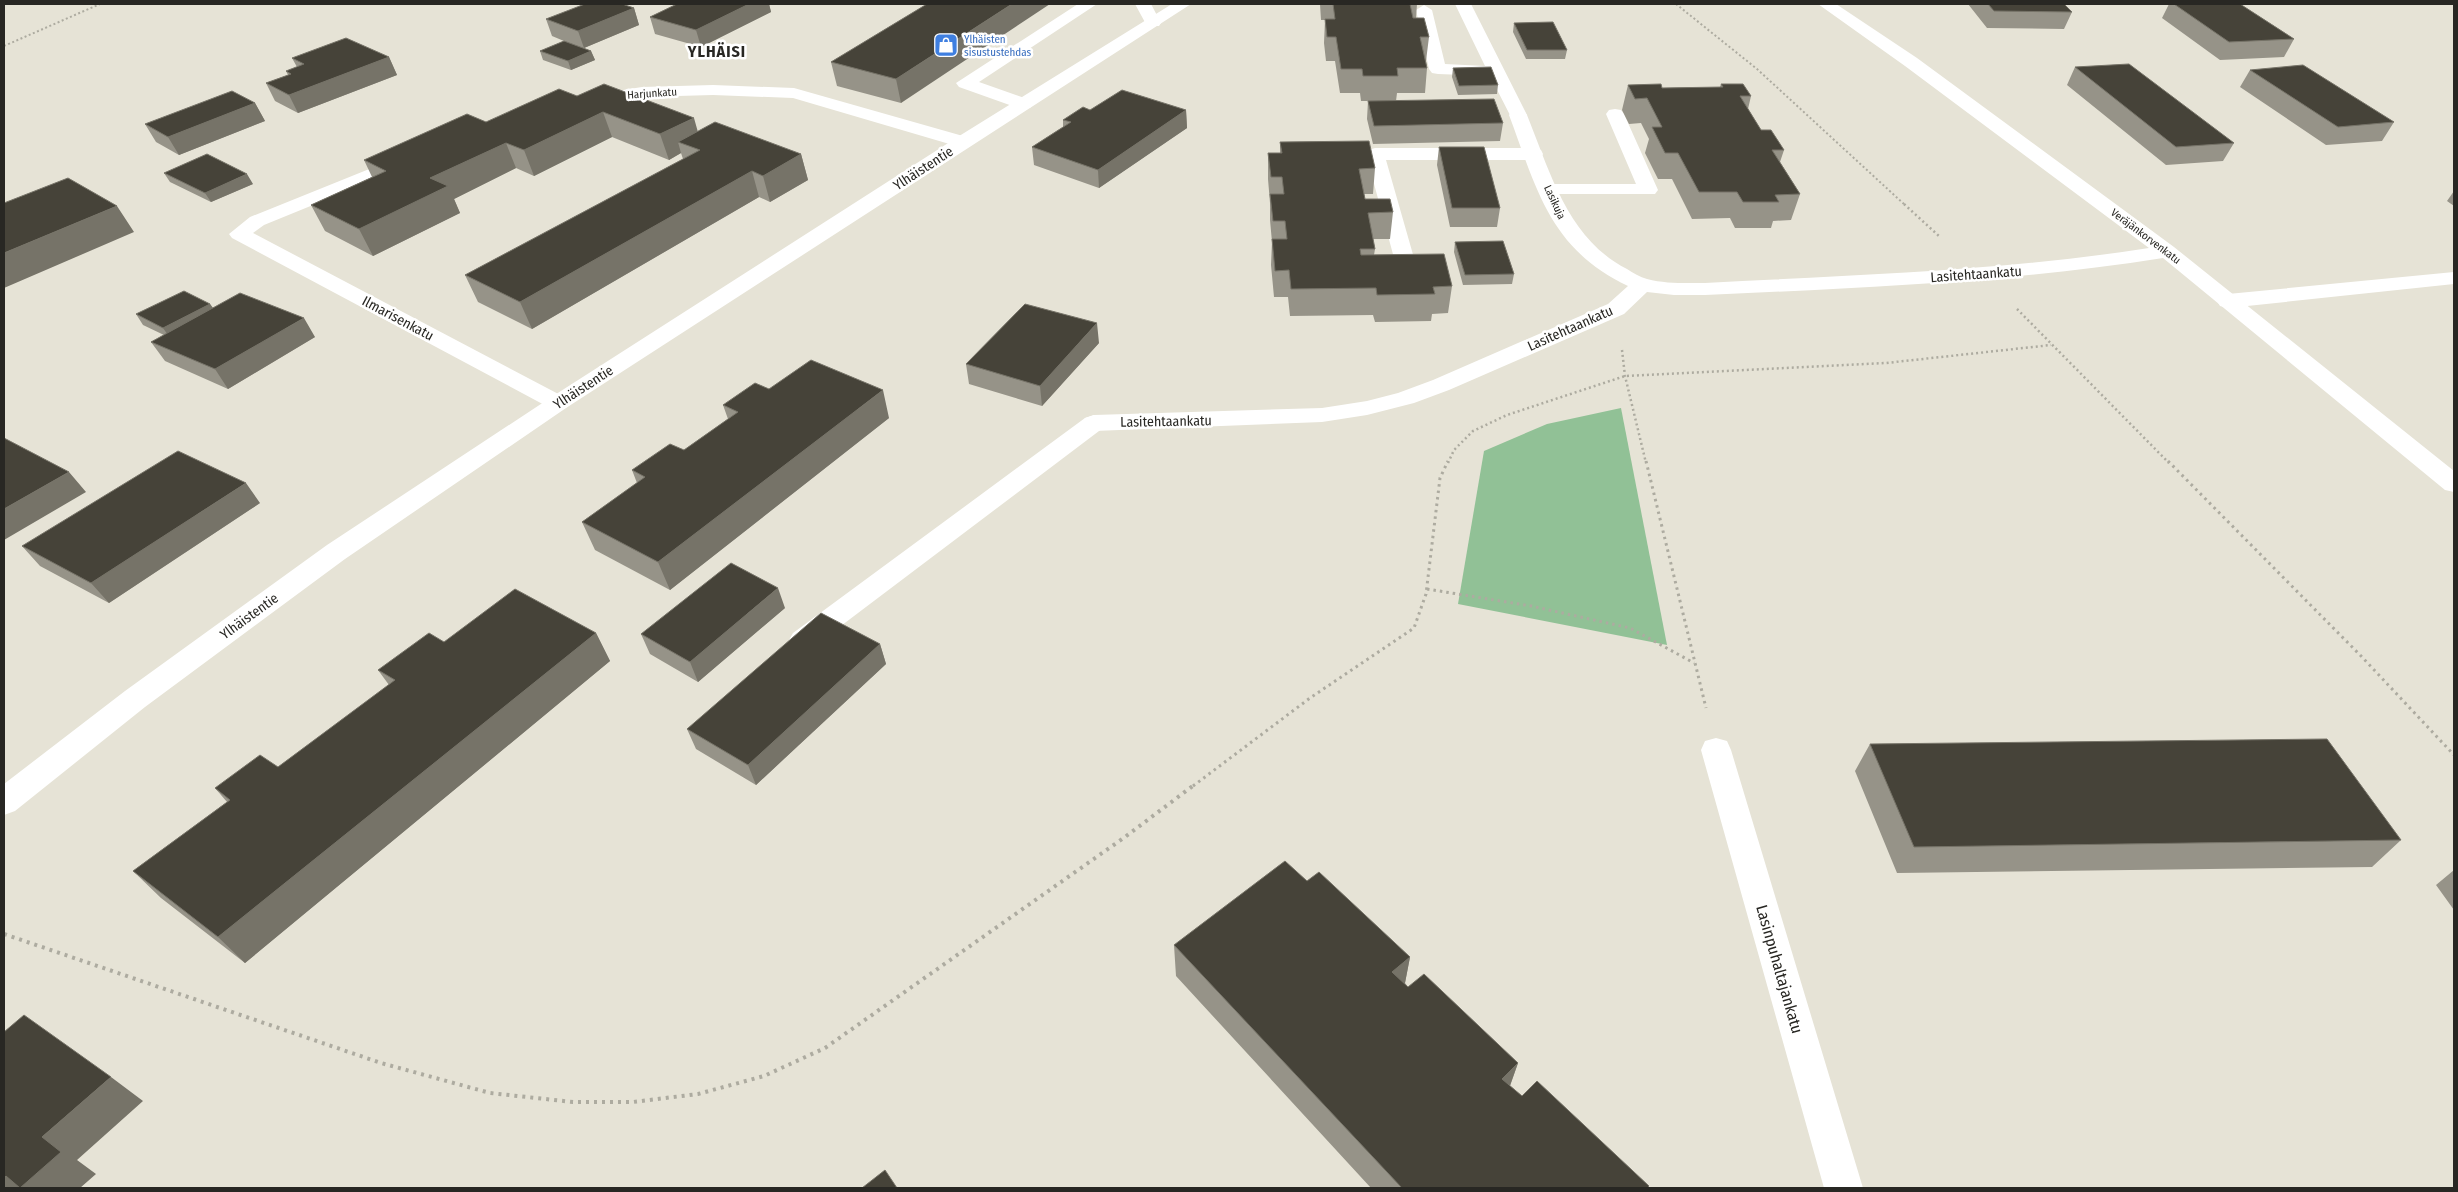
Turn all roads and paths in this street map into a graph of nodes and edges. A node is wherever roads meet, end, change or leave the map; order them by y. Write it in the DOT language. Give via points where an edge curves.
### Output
graph roads {
  1 [pos="100,4"];
  2 [pos="1089,4"];
  3 [pos="1183,4"];
  4 [pos="1463,4"];
  5 [pos="1676,4"];
  6 [pos="1826,4"];
  7 [pos="1424,10"];
  8 [pos="1148,13"];
  9 [pos="4,46"];
  10 [pos="1495,71"];
  11 [pos="572,103"];
  12 [pos="1024,104"];
  13 [pos="1615,114"];
  14 [pos="963,142"];
  15 [pos="424,154"];
  16 [pos="1534,154"];
  17 [pos="1549,190"];
  18 [pos="2167,251"];
  19 [pos="1404,258"];
  20 [pos="1984,275"];
  21 [pos="2454,278"];
  22 [pos="1642,285"];
  23 [pos="2228,301"];
  24 [pos="1616,309"];
  25 [pos="2051,344"];
  26 [pos="1625,376"];
  27 [pos="558,403"];
  28 [pos="2454,484"];
  29 [pos="1427,589"];
  30 [pos="786,652"];
  31 [pos="1695,664"];
  32 [pos="1716,750"];
  33 [pos="2454,755"];
  34 [pos="4,802"];
  35 [pos="4,934"];
  36 [pos="1844,1188"];
  1 -- 9 [label="path"];
  2 -- 12 [label="street" via="965,83"];
  3 -- 8 [label="street, Ylhäistentie"];
  4 -- 10 [label="street, Lasikuja"];
  5 -- 20 [label="path" via="1757,69"];
  6 -- 18 [label="street, Veräjänkorvenkatu" via="1911,62"];
  7 -- 10 [label="street" via="1438,69"];
  8 -- 12 [label="street, Ylhäistentie"];
  10 -- 16 [label="street, Lasikuja"];
  11 -- 14 [label="street, Harjunkatu" via="642,92 794,93"];
  12 -- 14 [label="street, Ylhäistentie"];
  13 -- 17 [label="street" via="1648,190"];
  14 -- 27 [label="street, Ylhäistentie"];
  15 -- 27 [label="street, Ilmarisenkatu" via="257,221 240,234"];
  16 -- 17 [label="street, Lasikuja"];
  16 -- 19 [label="street" via="1375,154"];
  17 -- 22 [label="street, Lasikuja" via="1568,228 1586,249 1616,272"];
  18 -- 20 [label="street, Lasitehtaankatu" via="2112,261"];
  18 -- 23 [label="street, Veräjänkorvenkatu"];
  20 -- 22 [label="street, Lasitehtaankatu" via="1705,289"];
  20 -- 25 [label="path"];
  21 -- 23 [label="street"];
  22 -- 24 [label="street, Lasitehtaankatu"];
  23 -- 28 [label="street, Veräjänkorvenkatu"];
  24 -- 26 [label="path"];
  24 -- 30 [label="street, Lasitehtaankatu" via="1441,385 1367,408 1322,415 1094,423"];
  25 -- 26 [label="path" via="1886,363"];
  25 -- 33 [label="path" via="2362,657"];
  26 -- 29 [label="path" via="1506,415 1473,431 1454,450 1440,478"];
  26 -- 31 [label="path"];
  27 -- 34 [label="street, Ylhäistentie" via="336,552 135,699"];
  29 -- 31 [label="path" via="1531,606 1630,628"];
  29 -- 35 [label="path" via="1414,628 1310,698 1125,838 825,1048 764,1076 698,1094 633,1102 573,1102 490,1093 382,1063"];
  31 -- 32 [label="path"];
  32 -- 36 [label="street, Lasinpuhaltajankatu"];
}
